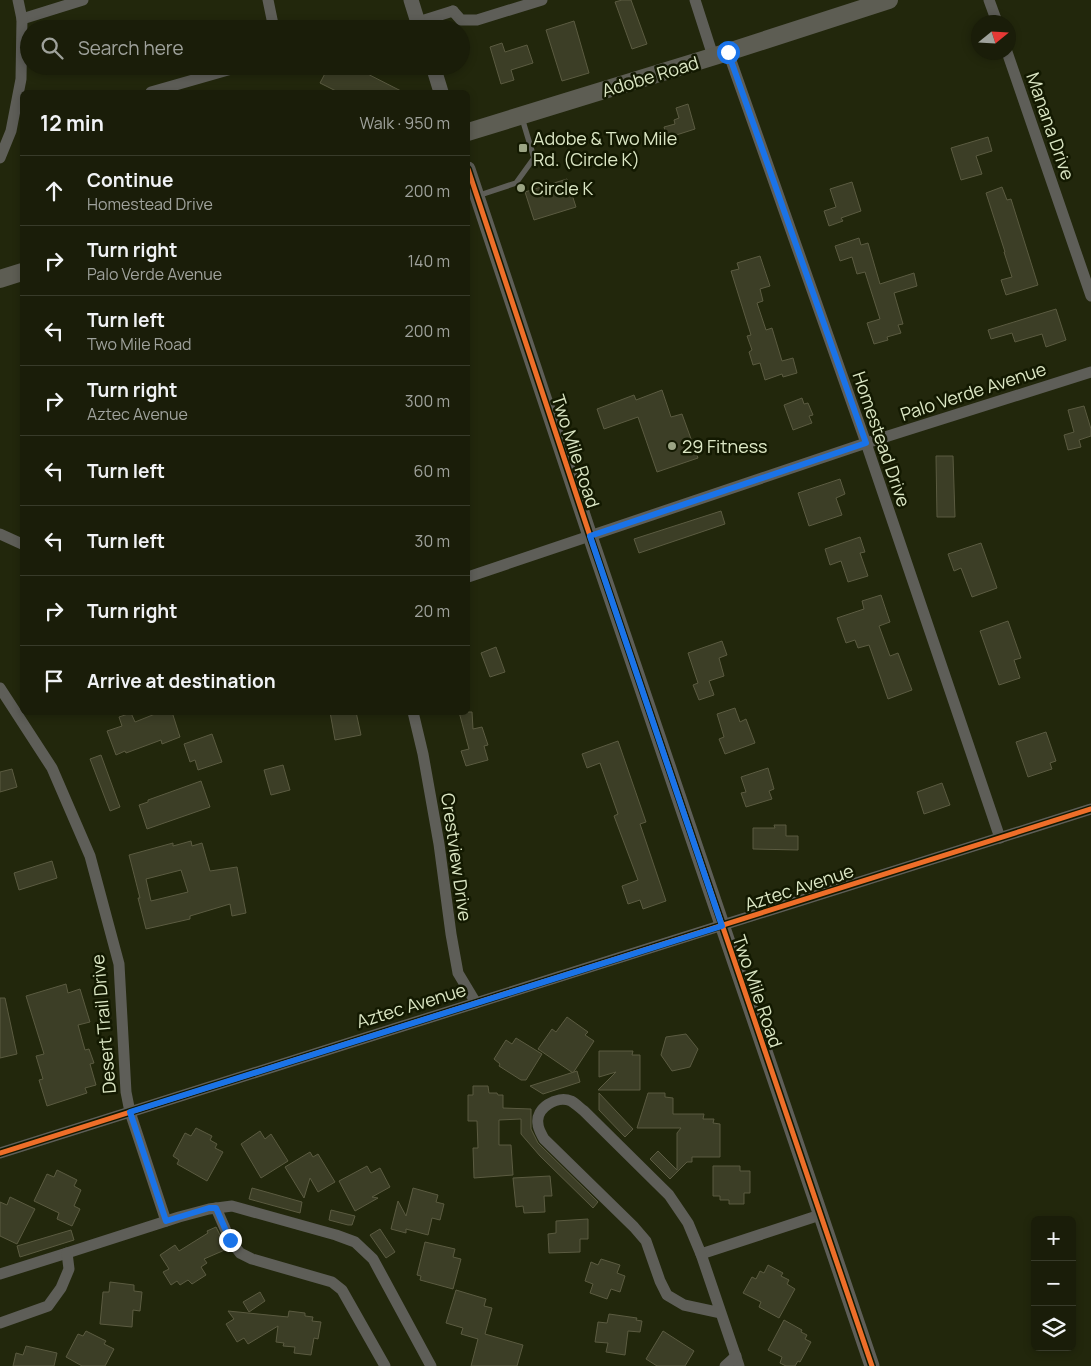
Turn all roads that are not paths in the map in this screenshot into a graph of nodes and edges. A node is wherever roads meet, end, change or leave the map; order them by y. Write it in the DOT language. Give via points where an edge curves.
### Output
graph roads {
  1 [pos="18,0"];
  2 [pos="83,0"];
  3 [pos="268,0"];
  4 [pos="410,0"];
  5 [pos="542,0"];
  6 [pos="695,0"];
  7 [pos="890,0"];
  8 [pos="989,0"];
  9 [pos="454,6"];
  10 [pos="994,15"];
  11 [pos="22,19"];
  12 [pos="272,20"];
  13 [pos="417,20"];
  14 [pos="428,20"];
  15 [pos="720,54"];
  16 [pos="1010,60"];
  17 [pos="21,75"];
  18 [pos="210,75"];
  19 [pos="436,75"];
  20 [pos="20,90"];
  21 [pos="158,90"];
  22 [pos="440,90"];
  23 [pos="20,92"];
  24 [pos="521,116"];
  25 [pos="17,130"];
  26 [pos="470,131"];
  27 [pos="0,158"];
  28 [pos="470,175"];
  29 [pos="477,196"];
  30 [pos="20,273"];
  31 [pos="0,279"];
  32 [pos="1091,296"];
  33 [pos="1091,372"];
  34 [pos="866,443"];
  35 [pos="0,534"];
  36 [pos="590,536"];
  37 [pos="20,543"];
  38 [pos="470,576"];
  39 [pos="0,688"];
  40 [pos="414,715"];
  41 [pos="1091,809"];
  42 [pos="1000,838"];
  43 [pos="722,926"];
  44 [pos="476,1003"];
  45 [pos="130,1112"];
  46 [pos="0,1153"];
  47 [pos="216,1208"];
  48 [pos="820,1215"];
  49 [pos="166,1221"];
  50 [pos="67,1253"];
  51 [pos="701,1254"];
  52 [pos="0,1274"];
  53 [pos="721,1313"];
  54 [pos="0,1323"];
  55 [pos="737,1361"];
  56 [pos="385,1366"];
  57 [pos="432,1366"];
  58 [pos="725,1366"];
  59 [pos="872,1366"];
  1 -- 11 [label="street"];
  2 -- 11 [label="street"];
  3 -- 12 [label="street"];
  4 -- 13 [label="street"];
  5 -- 9 [label="street" via="477,20 461,20"];
  6 -- 15 [label="street, Homestead Drive"];
  7 -- 15 [label="main road, Adobe Road"];
  8 -- 10 [label="street"];
  9 -- 14 [label="street"];
  15 -- 24 [label="main road, Adobe Road"];
  15 -- 34 [label="street, Homestead Drive"];
  16 -- 32 [label="street, Manana Drive"];
  17 -- 20 [label="street"];
  18 -- 21 [label="street"];
  19 -- 22 [label="street"];
  23 -- 25 [label="street"];
  24 -- 26 [label="main road, Adobe Road"];
  24 -- 29 [label="lane" via="534,158 516,183"];
  25 -- 27 [label="street"];
  28 -- 29 [label="street, Two Mile Road"];
  29 -- 36 [label="street, Two Mile Road"];
  30 -- 31 [label="main road"];
  33 -- 34 [label="street, Palo Verde Avenue"];
  34 -- 36 [label="street, Palo Verde Avenue"];
  34 -- 42 [label="street, Homestead Drive"];
  35 -- 37 [label="street"];
  36 -- 38 [label="street, Palo Verde Avenue"];
  36 -- 43 [label="street, Two Mile Road"];
  39 -- 45 [label="street, Desert Trail Drive" via="52,768 90,856 119,964 126,1092"];
  40 -- 44 [label="street, Crestview Drive" via="439,844 458,973"];
  41 -- 42 [label="street, Aztec Avenue"];
  42 -- 43 [label="street, Aztec Avenue"];
  43 -- 44 [label="street, Aztec Avenue"];
  43 -- 48 [label="street, Two Mile Road"];
  44 -- 45 [label="street, Aztec Avenue"];
  45 -- 46 [label="street, Aztec Avenue"];
  45 -- 49 [label="street, Desert Trail Drive"];
  47 -- 49 [label="street"];
  47 -- 56 [label="street" via="230,1240 240,1253 332,1282 342,1290"];
  47 -- 57 [label="street" via="232,1206 356,1242 372,1259"];
  48 -- 51 [label="street"];
  48 -- 59 [label="street, Two Mile Road"];
  49 -- 50 [label="street"];
  50 -- 52 [label="street"];
  50 -- 54 [label="street" via="69,1269 48,1306"];
  51 -- 53 [label="street"];
  51 -- 53 [label="street" via="688,1223 669,1195 584,1111 570,1101 557,1100 548,1104 537,1124 544,1139 646,1241 667,1295 684,1305"];
  53 -- 55 [label="street"];
  55 -- 58 [label="street"];
}
